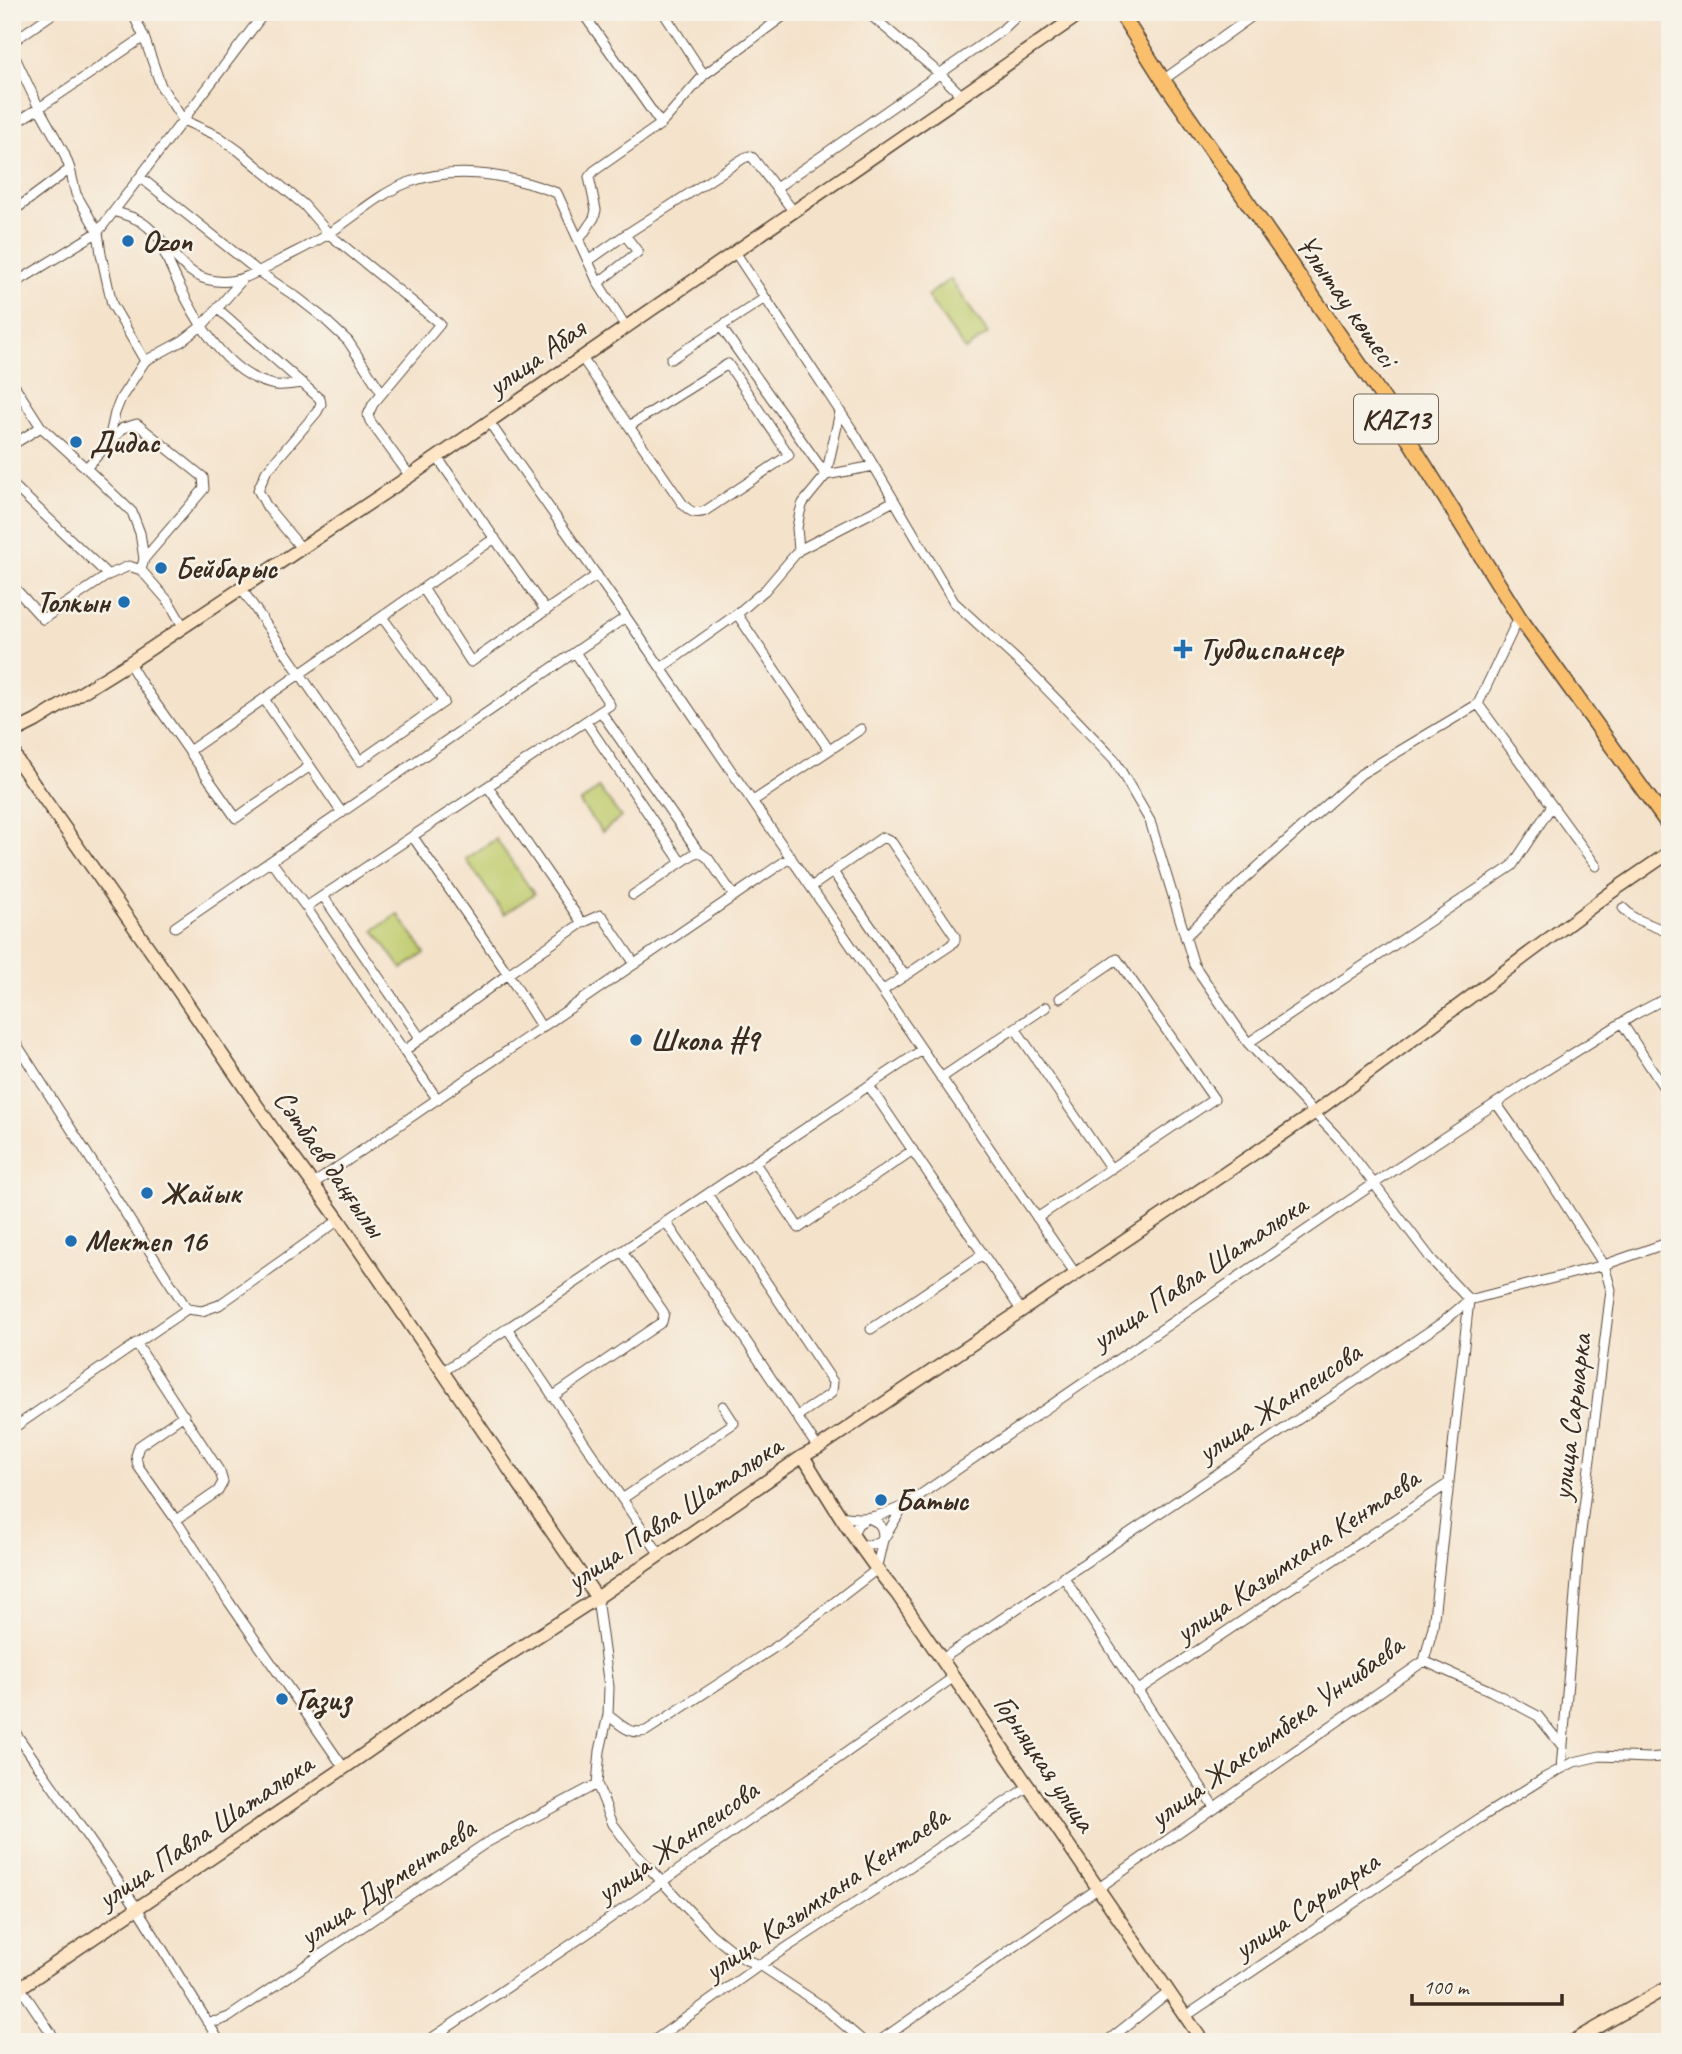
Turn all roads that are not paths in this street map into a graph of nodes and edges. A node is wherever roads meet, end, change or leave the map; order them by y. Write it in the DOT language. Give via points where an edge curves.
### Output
graph roads {
  1 [pos="55,12"];
  2 [pos="132,12"];
  3 [pos="265,12"];
  4 [pos="582,12"];
  5 [pos="663,12"];
  6 [pos="789,12"];
  7 [pos="867,12"];
  8 [pos="1019,12"];
  9 [pos="1083,12"];
  10 [pos="1120,12"];
  11 [pos="1258,12"];
  12 [pos="144,37"];
  13 [pos="12,41"];
  14 [pos="12,51"];
  15 [pos="940,74"];
  16 [pos="704,75"];
  17 [pos="1163,80"];
  18 [pos="962,96"];
  19 [pos="39,108"];
  20 [pos="183,120"];
  21 [pos="661,124"];
  22 [pos="12,125"];
  23 [pos="70,169"];
  24 [pos="139,177"];
  25 [pos="776,188"];
  26 [pos="114,211"];
  27 [pos="12,212"];
  28 [pos="794,212"];
  29 [pos="98,232"];
  30 [pos="330,234"];
  31 [pos="625,235"];
  32 [pos="158,237"];
  33 [pos="579,240"];
  34 [pos="735,252"];
  35 [pos="588,261"];
  36 [pos="259,272"];
  37 [pos="242,280"];
  38 [pos="598,283"];
  39 [pos="12,285"];
  40 [pos="765,298"];
  41 [pos="218,309"];
  42 [pos="203,325"];
  43 [pos="626,327"];
  44 [pos="721,327"];
  45 [pos="582,358"];
  46 [pos="671,359"];
  47 [pos="145,361"];
  48 [pos="12,382"];
  49 [pos="303,383"];
  50 [pos="382,393"];
  51 [pos="840,412"];
  52 [pos="489,422"];
  53 [pos="629,426"];
  54 [pos="41,427"];
  55 [pos="108,441"];
  56 [pos="12,445"];
  57 [pos="437,457"];
  58 [pos="874,466"];
  59 [pos="86,468"];
  60 [pos="826,475"];
  61 [pos="410,476"];
  62 [pos="12,484"];
  63 [pos="894,501"];
  64 [pos="495,538"];
  65 [pos="302,549"];
  66 [pos="799,550"];
  67 [pos="144,559"];
  68 [pos="141,570"];
  69 [pos="108,575"];
  70 [pos="597,575"];
  71 [pos="12,585"];
  72 [pos="241,587"];
  73 [pos="423,588"];
  74 [pos="546,611"];
  75 [pos="737,614"];
  76 [pos="382,617"];
  77 [pos="626,617"];
  78 [pos="1519,617"];
  79 [pos="183,626"];
  80 [pos="575,652"];
  81 [pos="129,663"];
  82 [pos="661,668"];
  83 [pos="301,673"];
  84 [pos="264,699"];
  85 [pos="1478,704"];
  86 [pos="601,712"];
  87 [pos="586,722"];
  88 [pos="861,729"];
  89 [pos="12,733"];
  90 [pos="189,751"];
  91 [pos="829,751"];
  92 [pos="14,755"];
  93 [pos="310,766"];
  94 [pos="488,787"];
  95 [pos="753,802"];
  96 [pos="1551,807"];
  97 [pos="342,813"];
  98 [pos="1670,827"];
  99 [pos="413,837"];
  100 [pos="698,850"];
  101 [pos="1670,852"];
  102 [pos="791,857"];
  103 [pos="271,861"];
  104 [pos="681,862"];
  105 [pos="1596,866"];
  106 [pos="833,872"];
  107 [pos="811,887"];
  108 [pos="633,895"];
  109 [pos="323,896"];
  110 [pos="734,896"];
  111 [pos="306,907"];
  112 [pos="1623,908"];
  113 [pos="582,923"];
  114 [pos="175,927"];
  115 [pos="1670,933"];
  116 [pos="1185,937"];
  117 [pos="635,964"];
  118 [pos="508,974"];
  119 [pos="905,976"];
  120 [pos="882,991"];
  121 [pos="1670,996"];
  122 [pos="1060,998"];
  123 [pos="1046,1007"];
  124 [pos="1622,1023"];
  125 [pos="542,1028"];
  126 [pos="1015,1028"];
  127 [pos="12,1037"];
  128 [pos="421,1039"];
  129 [pos="1248,1043"];
  130 [pos="922,1050"];
  131 [pos="404,1051"];
  132 [pos="941,1078"];
  133 [pos="869,1086"];
  134 [pos="1670,1097"];
  135 [pos="438,1100"];
  136 [pos="1496,1103"];
  137 [pos="1314,1113"];
  138 [pos="913,1150"];
  139 [pos="755,1163"];
  140 [pos="1111,1169"];
  141 [pos="313,1184"];
  142 [pos="1375,1184"];
  143 [pos="708,1195"];
  144 [pos="1037,1218"];
  145 [pos="339,1220"];
  146 [pos="666,1222"];
  147 [pos="1670,1242"];
  148 [pos="622,1251"];
  149 [pos="983,1254"];
  150 [pos="1604,1265"];
  151 [pos="1075,1273"];
  152 [pos="1469,1300"];
  153 [pos="187,1309"];
  154 [pos="1021,1310"];
  155 [pos="507,1328"];
  156 [pos="871,1329"];
  157 [pos="136,1343"];
  158 [pos="442,1372"];
  159 [pos="552,1397"];
  160 [pos="723,1406"];
  161 [pos="184,1415"];
  162 [pos="797,1416"];
  163 [pos="12,1429"];
  164 [pos="818,1448"];
  165 [pos="803,1456"];
  166 [pos="1449,1483"];
  167 [pos="622,1499"];
  168 [pos="904,1506"];
  169 [pos="839,1516"];
  170 [pos="869,1518"];
  171 [pos="176,1520"];
  172 [pos="856,1540"];
  173 [pos="883,1540"];
  174 [pos="660,1555"];
  175 [pos="876,1570"];
  176 [pos="1063,1576"];
  177 [pos="597,1598"];
  178 [pos="942,1659"];
  179 [pos="1424,1661"];
  180 [pos="954,1677"];
  181 [pos="1137,1691"];
  182 [pos="608,1714"];
  183 [pos="12,1728"];
  184 [pos="1563,1748"];
  185 [pos="1670,1756"];
  186 [pos="344,1768"];
  187 [pos="1561,1769"];
  188 [pos="597,1784"];
  189 [pos="1029,1786"];
  190 [pos="1214,1807"];
  191 [pos="663,1881"];
  192 [pos="1098,1887"];
  193 [pos="137,1908"];
  194 [pos="760,1965"];
  195 [pos="1670,1986"];
  196 [pos="16,1990"];
  197 [pos="1169,1992"];
  198 [pos="1186,2016"];
  199 [pos="207,2022"];
  200 [pos="57,2042"];
  201 [pos="220,2042"];
  202 [pos="426,2042"];
  203 [pos="652,2042"];
  204 [pos="864,2042"];
  205 [pos="878,2042"];
  206 [pos="1106,2042"];
  207 [pos="1203,2042"];
  208 [pos="1572,2042"];
  1 -- 13 [label="street"];
  2 -- 12 [label="street"];
  3 -- 20 [label="street"];
  4 -- 21 [label="street"];
  5 -- 16 [label="street"];
  6 -- 16 [label="street"];
  7 -- 15 [label="street"];
  8 -- 15 [label="street" via="1001,31"];
  9 -- 18 [label="street, улица Абая"];
  10 -- 17 [label="main road, Ұлытау көшесі / KAZ13"];
  11 -- 17 [label="street"];
  12 -- 19 [label="street"];
  12 -- 20 [label="street" via="161,86"];
  14 -- 19 [label="street"];
  15 -- 18 [label="street"];
  15 -- 25 [label="street"];
  16 -- 21 [label="street"];
  17 -- 78 [label="main road, Ұлытау көшесі / KAZ13" via="1383,398"];
  18 -- 28 [label="street, улица Абая"];
  19 -- 22 [label="street"];
  19 -- 23 [label="street"];
  20 -- 24 [label="street"];
  20 -- 30 [label="street" via="218,135 239,151 304,205"];
  21 -- 33 [label="street" via="589,177 596,210"];
  23 -- 27 [label="street"];
  23 -- 29 [label="street" via="76,194"];
  24 -- 26 [label="street"];
  24 -- 36 [label="street"];
  25 -- 28 [label="street"];
  25 -- 31 [label="street" via="749,156"];
  26 -- 29 [label="street"];
  26 -- 32 [label="street" via="143,223"];
  28 -- 34 [label="street, улица Абая"];
  29 -- 39 [label="street"];
  29 -- 47 [label="street" via="112,304"];
  30 -- 33 [label="street" via="406,184 430,176 466,173 527,182 557,193"];
  30 -- 36 [label="street"];
  30 -- 50 [label="street" via="440,324"];
  31 -- 35 [label="street"];
  31 -- 38 [label="street" via="638,252"];
  32 -- 37 [label="street" via="199,278"];
  32 -- 42 [label="street" via="182,293"];
  33 -- 35 [label="street"];
  34 -- 40 [label="street"];
  34 -- 43 [label="street, улица Абая"];
  35 -- 38 [label="street"];
  36 -- 37 [label="street"];
  36 -- 50 [label="street" via="348,341"];
  37 -- 41 [label="street"];
  38 -- 43 [label="street"];
  40 -- 44 [label="street"];
  40 -- 51 [label="street"];
  41 -- 42 [label="street"];
  41 -- 49 [label="street"];
  42 -- 47 [label="street"];
  42 -- 49 [label="street" via="227,358 257,378 287,386"];
  43 -- 45 [label="street, улица Абая"];
  44 -- 46 [label="street"];
  44 -- 60 [label="street"];
  45 -- 52 [label="street, улица Абая"];
  45 -- 53 [label="street"];
  47 -- 55 [label="street" via="121,398"];
  48 -- 54 [label="street"];
  49 -- 65 [label="street" via="320,399 320,408 267,472 258,490"];
  50 -- 61 [label="street" via="368,415 370,421"];
  51 -- 58 [label="street"];
  51 -- 60 [label="street"];
  52 -- 57 [label="street, улица Абая"];
  52 -- 70 [label="street"];
  53 -- 53 [label="street" via="682,503 695,513 789,456 728,364"];
  54 -- 56 [label="street"];
  54 -- 59 [label="street"];
  55 -- 59 [label="street"];
  55 -- 67 [label="street" via="123,428 138,424 203,477 204,489"];
  57 -- 61 [label="street, улица Абая"];
  57 -- 64 [label="street"];
  58 -- 60 [label="street"];
  58 -- 63 [label="street"];
  59 -- 67 [label="street" via="132,512"];
  60 -- 66 [label="street" via="803,503 797,528"];
  61 -- 65 [label="street, улица Абая"];
  62 -- 69 [label="street"];
  63 -- 66 [label="street"];
  63 -- 116 [label="street" via="954,602 1114,759 1150,821"];
  64 -- 73 [label="street"];
  64 -- 74 [label="street"];
  65 -- 72 [label="street, улица Абая"];
  66 -- 75 [label="street"];
  67 -- 68 [label="street"];
  68 -- 69 [label="street" via="129,566"];
  68 -- 79 [label="street"];
  69 -- 71 [label="street" via="43,620"];
  70 -- 74 [label="street"];
  70 -- 77 [label="street"];
  72 -- 79 [label="street, улица Абая"];
  72 -- 83 [label="street"];
  73 -- 74 [label="street" via="471,662"];
  73 -- 76 [label="street"];
  75 -- 82 [label="street"];
  75 -- 91 [label="street"];
  76 -- 83 [label="street"];
  76 -- 83 [label="street" via="444,702 360,761"];
  77 -- 80 [label="street"];
  77 -- 82 [label="street"];
  78 -- 85 [label="street"];
  78 -- 98 [label="main road, Ұлытау көшесі / KAZ13"];
  79 -- 81 [label="street, улица Абая"];
  80 -- 86 [label="street" via="610,705"];
  80 -- 97 [label="street"];
  81 -- 89 [label="street, улица Абая"];
  81 -- 90 [label="street"];
  82 -- 95 [label="street"];
  83 -- 84 [label="street"];
  84 -- 90 [label="street"];
  84 -- 93 [label="street"];
  85 -- 96 [label="street"];
  85 -- 116 [label="street" via="1361,774"];
  86 -- 87 [label="street"];
  86 -- 100 [label="street"];
  87 -- 94 [label="street"];
  87 -- 104 [label="street"];
  88 -- 91 [label="street"];
  90 -- 93 [label="street" via="236,818"];
  91 -- 95 [label="street"];
  92 -- 141 [label="street, Сәтбаев даңғылы"];
  93 -- 97 [label="street"];
  94 -- 99 [label="street"];
  94 -- 113 [label="street"];
  95 -- 102 [label="street"];
  96 -- 105 [label="street"];
  96 -- 129 [label="street" via="1512,866"];
  97 -- 103 [label="street"];
  99 -- 109 [label="street"];
  99 -- 118 [label="street"];
  100 -- 104 [label="street"];
  100 -- 110 [label="street"];
  101 -- 137 [label="street"];
  102 -- 107 [label="street"];
  102 -- 110 [label="street"];
  103 -- 111 [label="street"];
  103 -- 114 [label="street"];
  104 -- 108 [label="street"];
  106 -- 107 [label="street"];
  106 -- 119 [label="street"];
  106 -- 119 [label="street" via="883,837 891,841 955,936 951,945"];
  107 -- 120 [label="street"];
  109 -- 111 [label="street"];
  109 -- 128 [label="street"];
  110 -- 117 [label="street"];
  111 -- 131 [label="street"];
  112 -- 115 [label="street" via="1633,918"];
  113 -- 117 [label="street" via="603,917"];
  113 -- 118 [label="street"];
  116 -- 129 [label="street" via="1194,965"];
  117 -- 125 [label="street"];
  118 -- 125 [label="street"];
  118 -- 128 [label="street"];
  119 -- 120 [label="street"];
  120 -- 130 [label="street"];
  121 -- 124 [label="street, улица Павла Шаталюка"];
  122 -- 140 [label="street" via="1117,959 1214,1099"];
  123 -- 126 [label="street"];
  124 -- 134 [label="street"];
  124 -- 136 [label="street, улица Павла Шаталюка"];
  125 -- 135 [label="street"];
  126 -- 132 [label="street"];
  126 -- 140 [label="street"];
  127 -- 153 [label="street"];
  128 -- 131 [label="street"];
  129 -- 137 [label="street"];
  130 -- 132 [label="street"];
  130 -- 133 [label="street"];
  131 -- 135 [label="street"];
  132 -- 144 [label="street"];
  133 -- 138 [label="street"];
  133 -- 139 [label="street"];
  135 -- 141 [label="street"];
  136 -- 142 [label="street, улица Павла Шаталюка"];
  136 -- 150 [label="street, улица Сарыарка"];
  137 -- 142 [label="street"];
  137 -- 151 [label="street"];
  138 -- 139 [label="street" via="799,1228"];
  138 -- 149 [label="street"];
  139 -- 143 [label="street"];
  140 -- 144 [label="street"];
  141 -- 145 [label="street, Сәтбаев даңғылы"];
  142 -- 152 [label="street" via="1432,1260"];
  142 -- 168 [label="street, улица Павла Шаталюка"];
  143 -- 146 [label="street"];
  143 -- 162 [label="street" via="832,1382 829,1395"];
  144 -- 151 [label="street"];
  145 -- 153 [label="street" via="219,1305 202,1311"];
  145 -- 158 [label="street, Сәтбаев даңғылы"];
  146 -- 148 [label="street"];
  146 -- 162 [label="street"];
  147 -- 150 [label="street, улица Жанпеисова"];
  148 -- 155 [label="street"];
  148 -- 159 [label="street" via="664,1313 662,1322"];
  149 -- 154 [label="street"];
  149 -- 156 [label="street"];
  150 -- 152 [label="street, улица Жанпеисова"];
  150 -- 184 [label="street, улица Сарыарка" via="1611,1290 1578,1556"];
  151 -- 154 [label="street"];
  152 -- 166 [label="street, улица Жаксымбека Унчибаева"];
  152 -- 176 [label="street, улица Жанпеисова" via="1443,1322"];
  153 -- 157 [label="street"];
  154 -- 164 [label="street"];
  155 -- 158 [label="street"];
  155 -- 159 [label="street"];
  157 -- 161 [label="street"];
  157 -- 163 [label="street"];
  158 -- 177 [label="street, Сәтбаев даңғылы"];
  159 -- 167 [label="street"];
  160 -- 167 [label="street" via="734,1423"];
  161 -- 171 [label="street" via="223,1482 218,1491"];
  161 -- 171 [label="street" via="139,1446 136,1456 138,1466"];
  162 -- 164 [label="street"];
  164 -- 165 [label="street"];
  165 -- 169 [label="street, улица Павла Шаталюка"];
  165 -- 174 [label="street, улица Павла Шаталюка"];
  166 -- 179 [label="street, улица Жаксымбека Унчибаева" via="1433,1627"];
  166 -- 181 [label="street, улица Казымхана Кентаева"];
  167 -- 174 [label="street"];
  168 -- 170 [label="street, улица Павла Шаталюка"];
  168 -- 173 [label="street"];
  169 -- 170 [label="street, улица Павла Шаталюка"];
  169 -- 172 [label="street, Горняцкая улица"];
  170 -- 172 [label="street" via="859,1524"];
  170 -- 173 [label="street" via="883,1528"];
  171 -- 186 [label="street"];
  172 -- 173 [label="street" via="870,1545"];
  172 -- 175 [label="street, Горняцкая улица"];
  173 -- 175 [label="street"];
  174 -- 177 [label="street, улица Павла Шаталюка"];
  175 -- 178 [label="street, Горняцкая улица"];
  175 -- 182 [label="street" via="780,1644 646,1731 628,1731"];
  176 -- 178 [label="street, улица Жанпеисова"];
  176 -- 181 [label="street"];
  177 -- 182 [label="street" via="609,1687"];
  177 -- 186 [label="street, улица Павла Шаталюка"];
  178 -- 180 [label="street, Горняцкая улица"];
  179 -- 184 [label="street" via="1538,1716"];
  179 -- 190 [label="street, улица Жаксымбека Унчибаева"];
  180 -- 189 [label="street, Горняцкая улица"];
  180 -- 191 [label="street, улица Жанпеисова"];
  181 -- 190 [label="street"];
  182 -- 188 [label="street"];
  183 -- 193 [label="street"];
  184 -- 187 [label="street, улица Сарыарка"];
  185 -- 187 [label="street, улица Сарыарка" via="1600,1756"];
  186 -- 193 [label="street, улица Павла Шаталюка"];
  187 -- 198 [label="street, улица Сарыарка" via="1480,1818"];
  188 -- 191 [label="street" via="613,1824"];
  188 -- 199 [label="street, улица Дурментаева" via="486,1843 229,2017"];
  189 -- 192 [label="street, Горняцкая улица"];
  189 -- 194 [label="street, улица Казымхана Кентаева"];
  190 -- 192 [label="street, улица Жаксымбека Унчибаева"];
  191 -- 194 [label="street" via="711,1934"];
  191 -- 202 [label="street, улица Жанпеисова"];
  192 -- 197 [label="street, Горняцкая улица"];
  192 -- 205 [label="street, улица Жаксымбека Унчибаева"];
  193 -- 196 [label="street, улица Павла Шаталюка"];
  193 -- 199 [label="street"];
  194 -- 203 [label="street, улица Казымхана Кентаева"];
  194 -- 204 [label="street" via="822,2006"];
  195 -- 208 [label="street"];
  196 -- 200 [label="street"];
  197 -- 198 [label="street, Горняцкая улица"];
  197 -- 206 [label="street"];
  198 -- 207 [label="street, Горняцкая улица"];
  199 -- 201 [label="street"];
}
